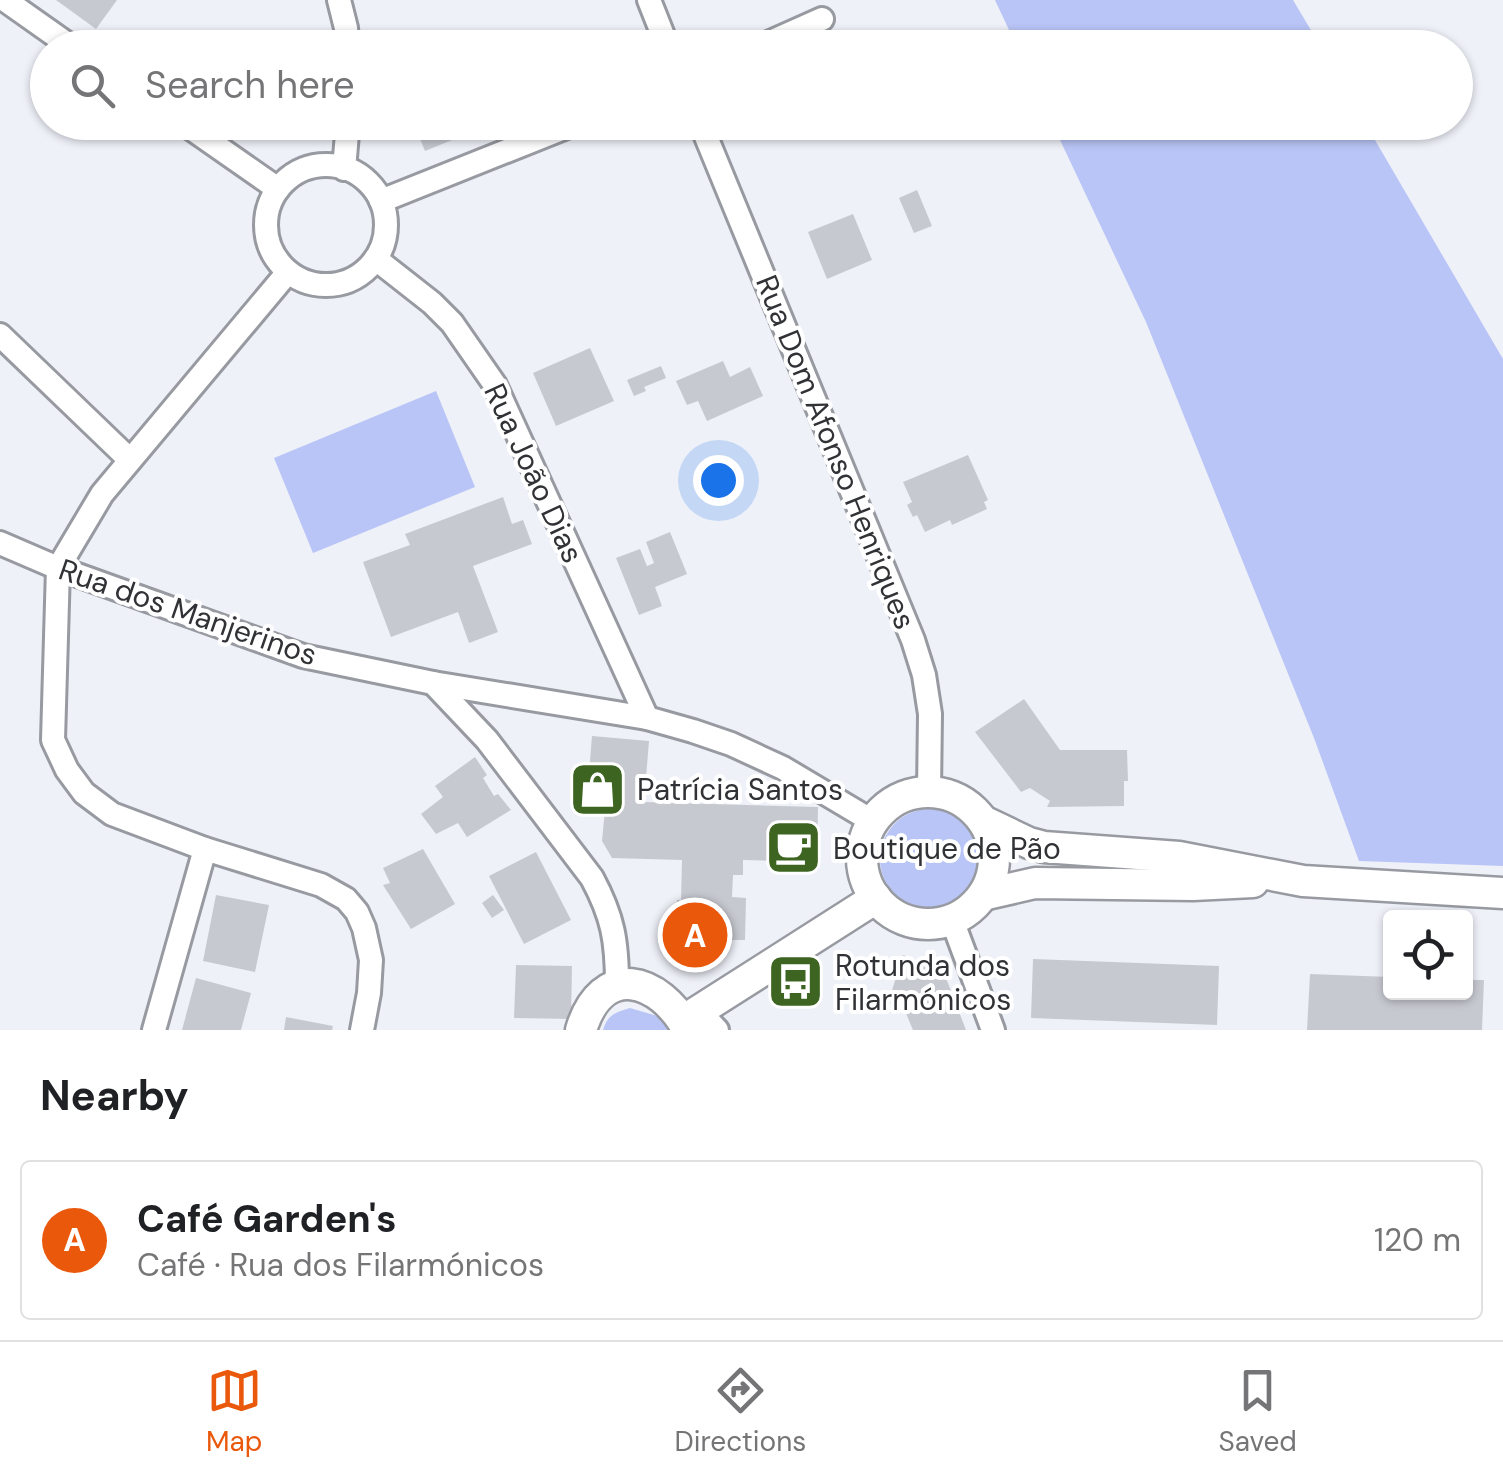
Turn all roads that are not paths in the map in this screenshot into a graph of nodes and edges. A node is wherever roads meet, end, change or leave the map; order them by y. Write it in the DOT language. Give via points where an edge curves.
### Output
graph roads {
  1 [pos="4,0"];
  2 [pos="339,0"];
  3 [pos="649,0"];
  4 [pos="822,19"];
  5 [pos="47,30"];
  6 [pos="346,30"];
  7 [pos="661,30"];
  8 [pos="797,30"];
  9 [pos="208,140"];
  10 [pos="346,140"];
  11 [pos="533,140"];
  12 [pos="707,140"];
  13 [pos="344,168"];
  14 [pos="278,189"];
  15 [pos="380,200"];
  16 [pos="376,260"];
  17 [pos="288,272"];
  18 [pos="0,335"];
  19 [pos="130,460"];
  20 [pos="0,544"];
  21 [pos="58,568"];
  22 [pos="434,683"];
  23 [pos="647,718"];
  24 [pos="929,792"];
  25 [pos="872,820"];
  26 [pos="983,822"];
  27 [pos="205,850"];
  28 [pos="1303,881"];
  29 [pos="1503,893"];
  30 [pos="982,895"];
  31 [pos="876,898"];
  32 [pos="952,920"];
  33 [pos="618,985"];
  34 [pos="697,1023"];
  35 [pos="154,1030"];
  36 [pos="362,1030"];
  37 [pos="581,1030"];
  38 [pos="992,1030"];
  1 -- 5 [label="street"];
  2 -- 6 [label="street"];
  3 -- 7 [label="street"];
  4 -- 8 [label="street"];
  9 -- 14 [label="street"];
  10 -- 13 [label="street"];
  11 -- 15 [label="street"];
  12 -- 24 [label="street, Rua Dom Afonso Henriques" via="914,640 930,714"];
  13 -- 14 [label="street" via="308,168"];
  13 -- 15 [label="street" via="372,186"];
  14 -- 17 [label="street" via="266,224 268,242"];
  15 -- 16 [label="street" via="386,220"];
  16 -- 17 [label="street" via="345,283 306,282"];
  16 -- 23 [label="street, Rua João Dias" via="452,323 496,385"];
  17 -- 19 [label="street"];
  18 -- 19 [label="street"];
  19 -- 21 [label="street"];
  20 -- 21 [label="street, Rua dos Manjerinos"];
  21 -- 22 [label="street, Rua dos Manjerinos" via="304,656"];
  21 -- 27 [label="street" via="53,740 67,770 112,814"];
  22 -- 23 [label="street, Rua dos Manjerinos"];
  22 -- 33 [label="street" via="487,740 592,878 615,932"];
  23 -- 25 [label="street, Rua dos Manjerinos" via="731,744"];
  24 -- 25 [label="street" via="907,795"];
  24 -- 26 [label="street" via="950,795"];
  25 -- 31 [label="street" via="861,858"];
  26 -- 28 [label="street" via="1044,847 1180,856"];
  26 -- 30 [label="street" via="994,858"];
  27 -- 35 [label="street"];
  27 -- 36 [label="street" via="321,884 346,899 364,928 371,960"];
  28 -- 29 [label="street"];
  28 -- 30 [label="street" via="1035,883"];
  30 -- 32 [label="street"];
  31 -- 32 [label="street" via="908,922"];
  31 -- 34 [label="street"];
  32 -- 38 [label="street"];
  33 -- 34 [label="street" via="642,986"];
  33 -- 37 [label="street" via="596,997"];
}
